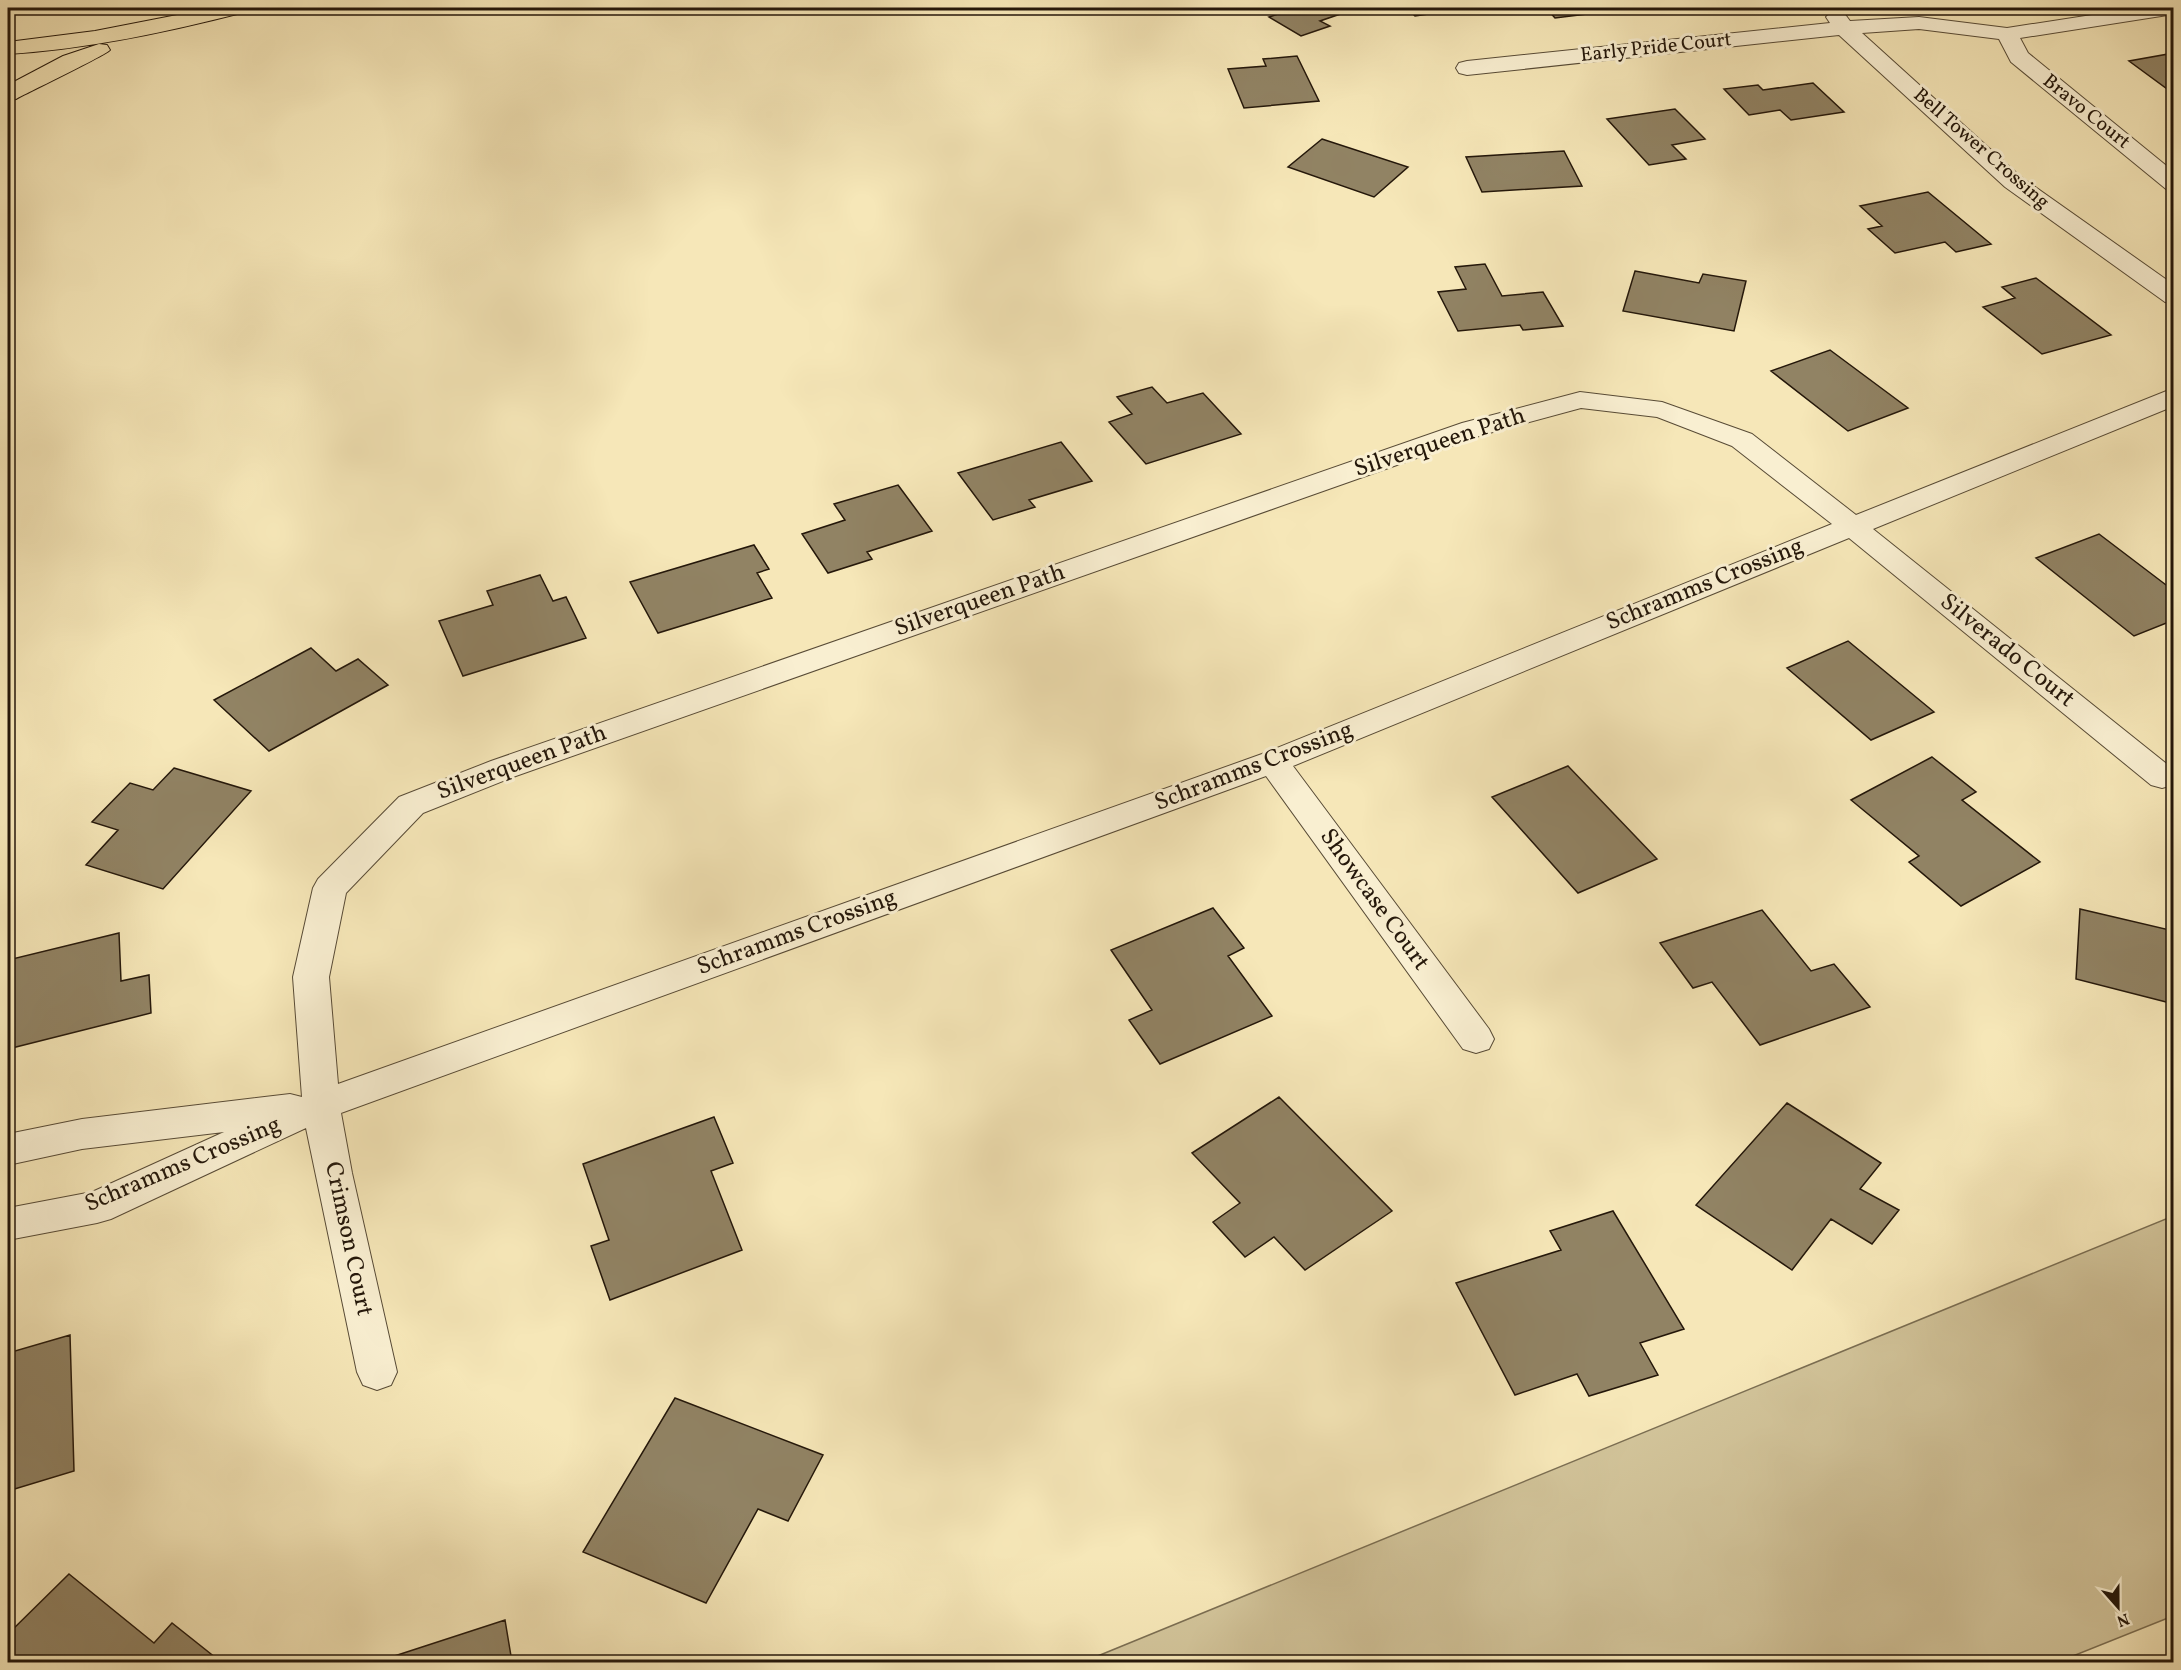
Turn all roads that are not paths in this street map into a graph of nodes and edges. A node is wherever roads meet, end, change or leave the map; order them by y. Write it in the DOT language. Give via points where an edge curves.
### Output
graph roads {
  1 [pos="238,8"];
  2 [pos="1831,8"];
  3 [pos="2174,8"];
  4 [pos="1844,27"];
  5 [pos="157,28"];
  6 [pos="2007,34"];
  7 [pos="8,48"];
  8 [pos="1467,68"];
  9 [pos="8,94"];
  10 [pos="2174,183"];
  11 [pos="2174,297"];
  12 [pos="2174,396"];
  13 [pos="1852,525"];
  14 [pos="1273,762"];
  15 [pos="2162,777"];
  16 [pos="1476,1039"];
  17 [pos="321,1105"];
  18 [pos="8,1149"];
  19 [pos="8,1224"];
  20 [pos="376,1372"];
  1 -- 5 [label="highway"];
  2 -- 4 [label="street, Bell Tower Crossing"];
  3 -- 6 [label="street, Early Pride Court"];
  4 -- 6 [label="street, Early Pride Court" via="1919,23"];
  4 -- 8 [label="street, Early Pride Court"];
  4 -- 11 [label="street, Bell Tower Crossing" via="2013,182"];
  5 -- 7 [label="highway" via="74,43"];
  5 -- 9 [label="highway" via="71,61"];
  6 -- 10 [label="street, Bravo Court" via="2019,57"];
  12 -- 13 [label="street, Schramms Crossing"];
  13 -- 14 [label="street, Schramms Crossing"];
  13 -- 15 [label="street, Silverado Court"];
  13 -- 17 [label="street, Silverqueen Path" via="1742,440 1662,410 1580,400 1472,429 502,769 411,805 330,888 311,977"];
  14 -- 16 [label="street, Showcase Court"];
  14 -- 17 [label="street, Schramms Crossing"];
  17 -- 18 [label="street, Schramms Crossing" via="82,1134"];
  17 -- 19 [label="street, Schramms Crossing" via="96,1207"];
  17 -- 20 [label="street, Crimson Court"];
}
